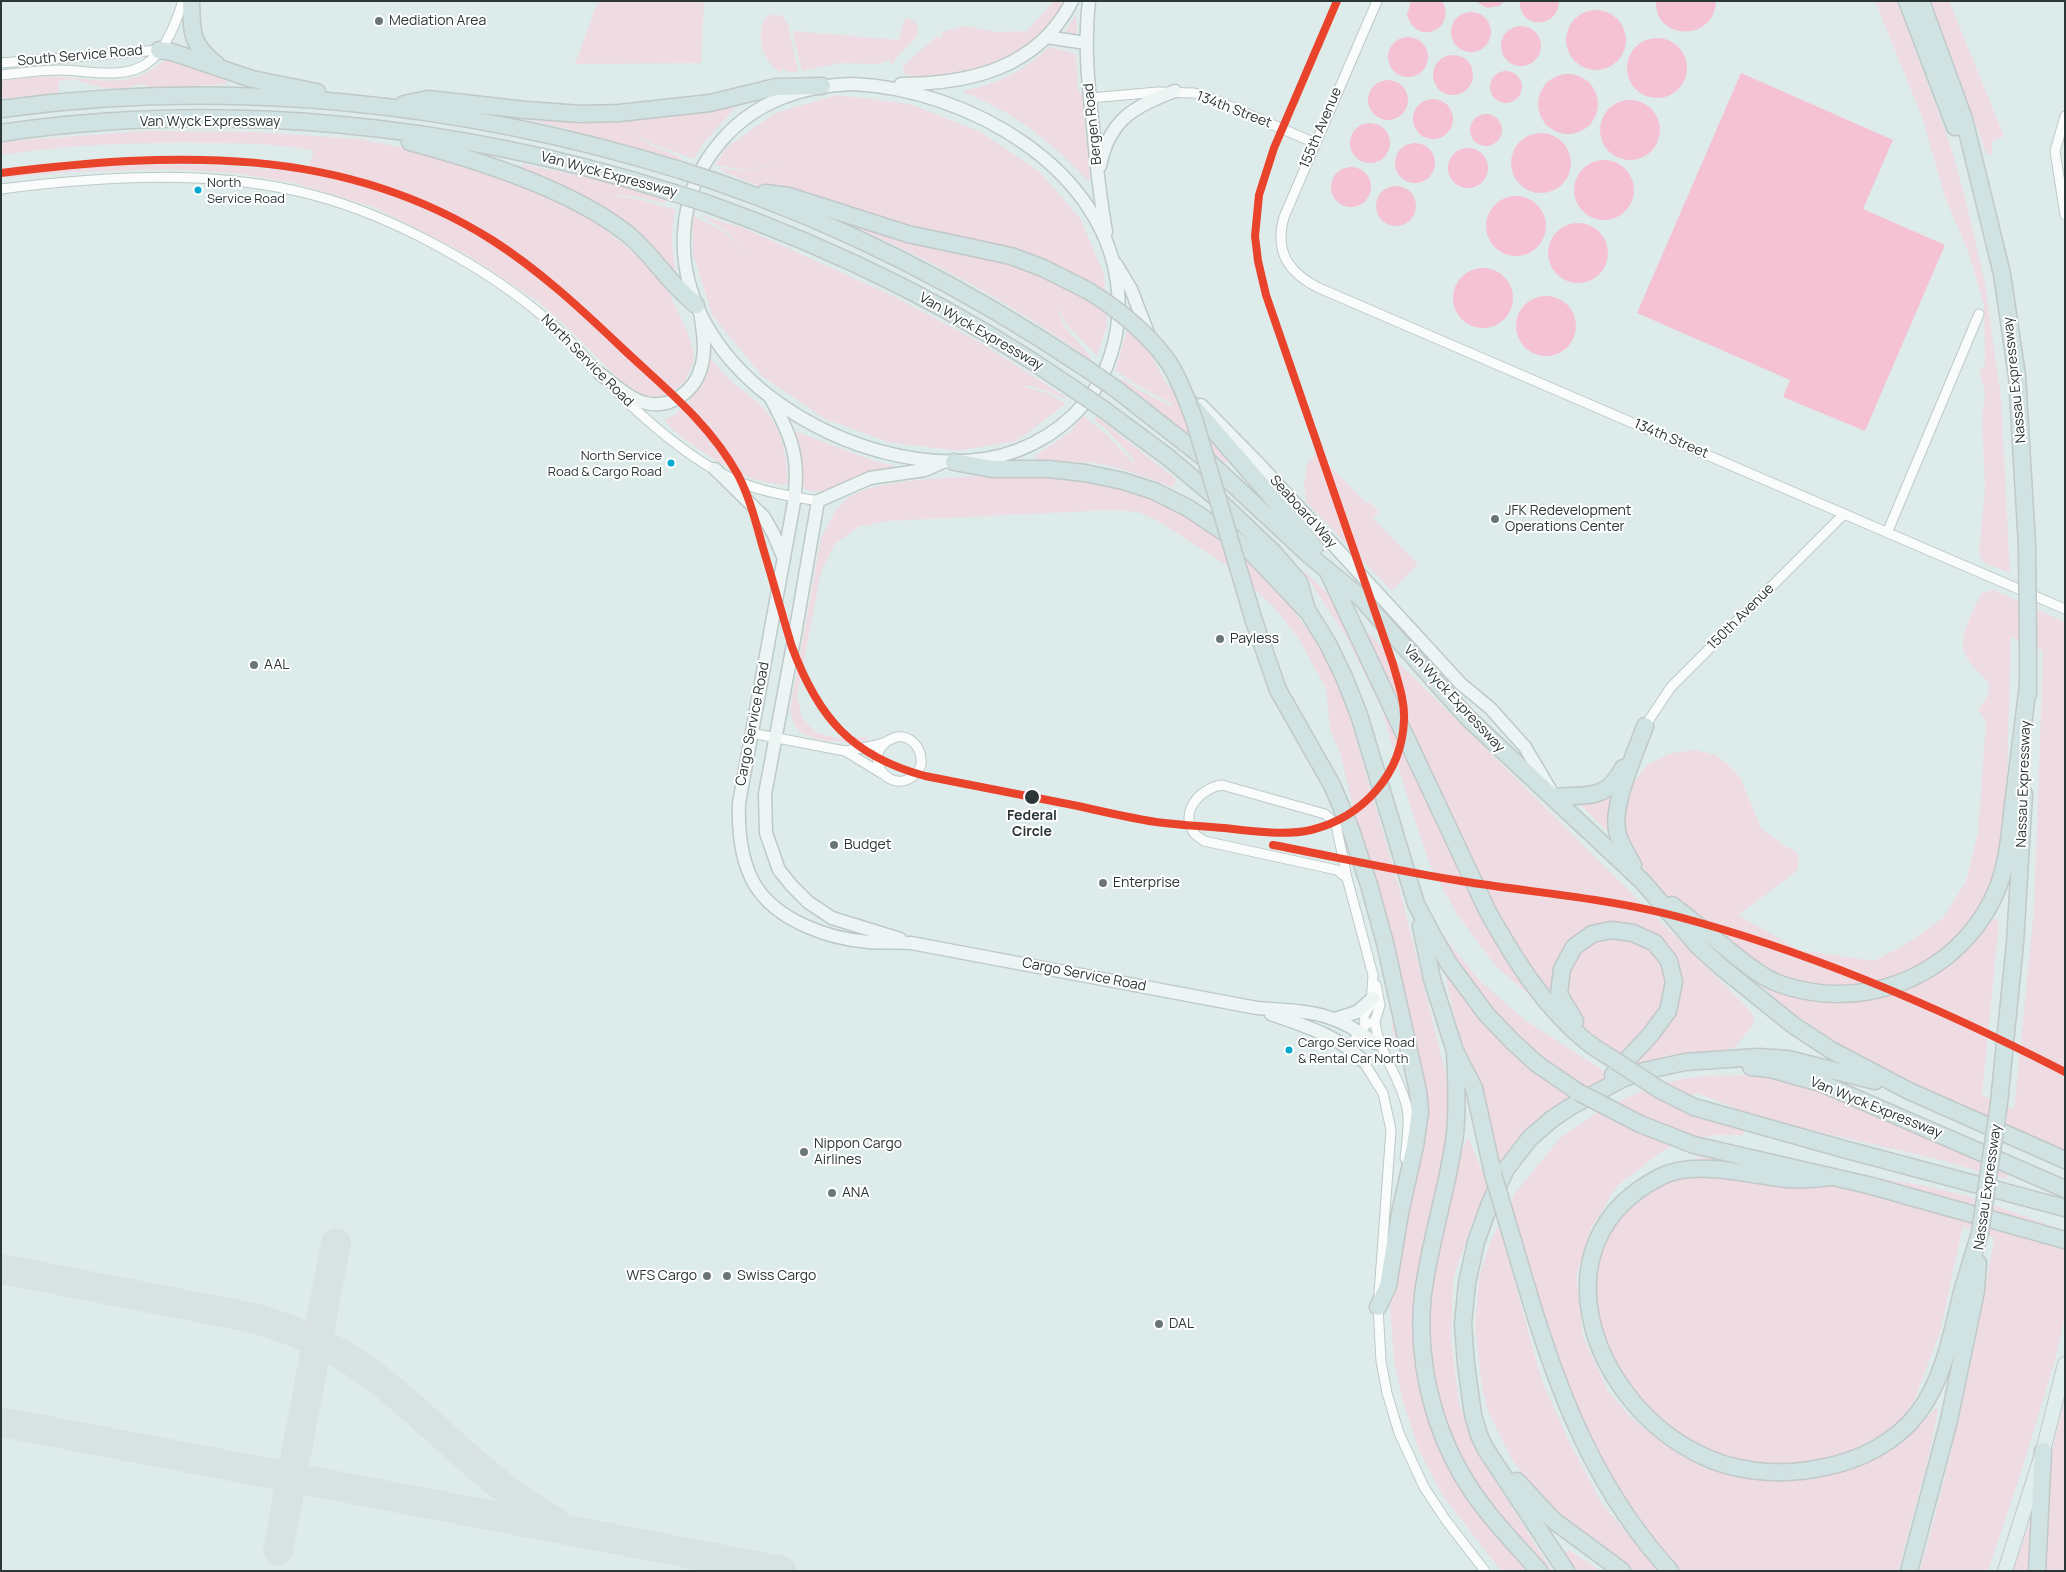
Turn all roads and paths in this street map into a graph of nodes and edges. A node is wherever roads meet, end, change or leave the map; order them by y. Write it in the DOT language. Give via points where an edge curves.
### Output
graph roads {
  1 [pos="183,1"];
  2 [pos="191,1"];
  3 [pos="1072,1"];
  4 [pos="1090,1"];
  5 [pos="1907,1"];
  6 [pos="1921,1"];
  7 [pos="1375,4"];
  8 [pos="1046,37"];
  9 [pos="1086,43"];
  10 [pos="159,50"];
  11 [pos="1,64"];
  12 [pos="224,69"];
  13 [pos="1,75"];
  14 [pos="822,86"];
  15 [pos="892,87"];
  16 [pos="1175,91"];
  17 [pos="1090,98"];
  18 [pos="373,105"];
  19 [pos="392,107"];
  20 [pos="1,110"];
  21 [pos="2065,116"];
  22 [pos="347,126"];
  23 [pos="1,133"];
  24 [pos="1315,143"];
  25 [pos="1098,176"];
  26 [pos="2061,182"];
  27 [pos="1,190"];
  28 [pos="742,191"];
  29 [pos="2065,215"];
  30 [pos="1991,222"];
  31 [pos="1110,252"];
  32 [pos="1286,258"];
  33 [pos="698,308"];
  34 [pos="1980,314"];
  35 [pos="1160,358"];
  36 [pos="600,374"];
  37 [pos="770,396"];
  38 [pos="949,462"];
  39 [pos="715,469"];
  40 [pos="795,496"];
  41 [pos="818,501"];
  42 [pos="1844,514"];
  43 [pos="1887,532"];
  44 [pos="784,559"];
  45 [pos="1328,572"];
  46 [pos="1360,597"];
  47 [pos="2065,609"];
  48 [pos="1307,610"];
  49 [pos="2028,685"];
  50 [pos="1645,726"];
  51 [pos="751,733"];
  52 [pos="775,738"];
  53 [pos="885,743"];
  54 [pos="845,751"];
  55 [pos="882,773"];
  56 [pos="1555,797"];
  57 [pos="1347,878"];
  58 [pos="1643,882"];
  59 [pos="1416,904"];
  60 [pos="911,943"];
  61 [pos="1373,975"];
  62 [pos="1373,998"];
  63 [pos="1257,1008"];
  64 [pos="1335,1019"];
  65 [pos="1376,1021"];
  66 [pos="1363,1029"];
  67 [pos="1587,1042"];
  68 [pos="1375,1043"];
  69 [pos="1349,1047"];
  70 [pos="1455,1050"];
  71 [pos="1387,1056"];
  72 [pos="1363,1061"];
  73 [pos="1909,1091"];
  74 [pos="1597,1092"];
  75 [pos="1570,1107"];
  76 [pos="2065,1160"];
  77 [pos="1830,1177"];
  78 [pos="2065,1189"];
  79 [pos="2065,1208"];
  80 [pos="1980,1232"];
  81 [pos="2065,1240"];
  82 [pos="1383,1243"];
  83 [pos="1378,1307"];
  84 [pos="2065,1364"];
  85 [pos="1470,1385"];
  86 [pos="2042,1451"];
  87 [pos="1485,1571"];
  88 [pos="1539,1571"];
  89 [pos="1566,1571"];
  90 [pos="1622,1571"];
  91 [pos="1670,1571"];
  92 [pos="1909,1571"];
  93 [pos="2005,1571"];
  94 [pos="2037,1571"];
  1 -- 10 [label="street"];
  2 -- 12 [label="highway" via="192,31 196,42 202,52"];
  3 -- 8 [label="street"];
  4 -- 9 [label="street, Bergen Road"];
  5 -- 30 [label="highway"];
  6 -- 30 [label="highway, Nassau Expressway" via="1964,119"];
  7 -- 24 [label="street, 155th Avenue"];
  8 -- 9 [label="street"];
  8 -- 15 [label="street" via="1016,60 981,75"];
  9 -- 17 [label="street, Bergen Road"];
  10 -- 11 [label="street, South Service Road"];
  10 -- 12 [label="highway"];
  10 -- 13 [label="street" via="146,64 124,71 58,70"];
  12 -- 18 [label="highway" via="272,84"];
  14 -- 15 [label="street"];
  14 -- 19 [label="highway" via="776,86 710,103 618,113 526,110 428,99"];
  14 -- 33 [label="street" via="783,97 755,111 725,136 702,169 688,204 684,236 687,273"];
  15 -- 31 [label="street" via="959,107 1022,141 1073,188 1091,212"];
  16 -- 17 [label="street, 134th Street"];
  16 -- 24 [label="street, 134th Street" via="1206,96"];
  16 -- 25 [label="street" via="1142,104 1114,129 1104,148"];
  17 -- 25 [label="street, Bergen Road"];
  18 -- 19 [label="highway, Van Wyck Expressway"];
  18 -- 20 [label="highway, Van Wyck Expressway" via="280,98 173,96"];
  19 -- 28 [label="highway, Van Wyck Expressway, bridge" via="472,118 544,133 609,149"];
  21 -- 26 [label="street" via="2054,151"];
  22 -- 23 [label="highway, Van Wyck Expressway" via="247,120 167,120"];
  22 -- 33 [label="highway" via="477,162 570,200 630,236"];
  22 -- 48 [label="highway, Van Wyck Expressway, bridge" via="439,137 582,166 706,203 809,243 900,285 988,334 1074,389 1169,458 1244,524 1299,582"];
  24 -- 32 [label="street, 155th Avenue" via="1282,225 1281,245"];
  25 -- 31 [label="street, Bergen Road"];
  26 -- 29 [label="street"];
  27 -- 36 [label="street, North Service Road" via="87,180 190,178 242,182 315,196 408,232 489,277 552,324"];
  28 -- 45 [label="highway, Van Wyck Expressway, bridge" via="827,225 914,266 1007,318 1086,369 1208,461"];
  28 -- 83 [label="highway, bridge" via="789,196 908,234 1011,256 1043,268 1114,308 1146,336 1170,365 1194,419 1278,690 1332,785 1351,830 1385,943 1418,1091 1420,1112 1415,1146 1388,1286"];
  30 -- 49 [label="highway, Nassau Expressway, bridge" via="2005,288 2016,370 2027,545"];
  31 -- 35 [label="street, Seaboard Way" via="1125,277"];
  31 -- 38 [label="street" via="1119,296 1118,326 1107,365 1087,400 1058,428 1032,444 994,457"];
  32 -- 42 [label="street, 134th Street" via="1298,275 1319,288"];
  33 -- 36 [label="street" via="704,349 702,364 694,383 682,396 662,404 646,403"];
  33 -- 37 [label="street" via="727,354"];
  34 -- 43 [label="street"];
  35 -- 46 [label="highway" via="1191,404"];
  35 -- 56 [label="street, Seaboard Way" via="1461,684 1490,708 1525,747"];
  36 -- 39 [label="street, North Service Road" via="654,426"];
  37 -- 38 [label="street" via="811,424 857,444 905,457"];
  37 -- 40 [label="street, Cargo Service Road" via="795,454"];
  38 -- 41 [label="street" via="925,470 870,478"];
  38 -- 48 [label="highway" via="992,469 1084,473 1123,480 1154,491 1188,508 1236,540"];
  39 -- 40 [label="street, North Service Road" via="749,486"];
  39 -- 44 [label="street" via="764,517"];
  40 -- 41 [label="street, North Service Road"];
  40 -- 44 [label="street, Cargo Service Road"];
  41 -- 52 [label="street, Cargo Service Road"];
  42 -- 43 [label="street, 134th Street"];
  42 -- 50 [label="street, 150th Avenue" via="1671,687"];
  43 -- 47 [label="street, 134th Street"];
  44 -- 51 [label="street, Cargo Service Road"];
  45 -- 46 [label="highway, Van Wyck Expressway"];
  45 -- 67 [label="highway" via="1488,912 1515,960 1545,1000"];
  46 -- 56 [label="highway, Van Wyck Expressway" via="1468,717"];
  48 -- 59 [label="highway, Van Wyck Expressway" via="1328,644 1359,715"];
  49 -- 58 [label="highway" via="2007,850 1998,886 1981,920 1965,940 1925,972 1862,993 1835,995 1785,986 1749,966"];
  49 -- 80 [label="highway, Nassau Expressway, bridge" via="2018,895 1999,1103"];
  50 -- 56 [label="highway" via="1613,786 1597,793"];
  50 -- 58 [label="highway" via="1620,799 1616,825 1622,846"];
  51 -- 52 [label="street"];
  51 -- 60 [label="street, Cargo Service Road" via="738,814 747,867 756,886 783,912 821,931 867,942"];
  52 -- 54 [label="street"];
  52 -- 60 [label="street, Cargo Service Road" via="764,813 768,843 779,870 824,914"];
  53 -- 54 [label="street"];
  53 -- 55 [label="street" via="878,755"];
  53 -- 55 [label="street" via="901,737 913,741 920,752 921,764 917,773 903,781 890,780"];
  54 -- 55 [label="street"];
  56 -- 58 [label="highway, Van Wyck Expressway"];
  57 -- 57 [label="street" via="1336,824 1325,814 1222,785 1212,786 1194,800 1190,822 1194,832 1204,841 1337,870"];
  57 -- 61 [label="street"];
  58 -- 73 [label="highway, Van Wyck Expressway" via="1698,946 1793,1024 1831,1050"];
  59 -- 70 [label="highway" via="1432,978"];
  59 -- 77 [label="highway, Van Wyck Expressway, bridge" via="1449,964 1487,1015 1537,1064 1578,1092 1640,1124 1694,1145"];
  60 -- 63 [label="street, Cargo Service Road"];
  61 -- 62 [label="street"];
  61 -- 65 [label="street" via="1380,1005"];
  62 -- 64 [label="street" via="1357,1012"];
  62 -- 66 [label="street" via="1364,1015"];
  63 -- 64 [label="street, Cargo Service Road" via="1312,1012"];
  63 -- 69 [label="street, Cargo Service Road" via="1321,1032"];
  64 -- 66 [label="street, Cargo Service Road"];
  65 -- 66 [label="street"];
  65 -- 71 [label="street"];
  66 -- 68 [label="street, Cargo Service Road"];
  66 -- 69 [label="street"];
  67 -- 74 [label="highway" via="1559,994 1562,969 1574,948 1592,934 1611,930 1633,933 1655,943 1669,961 1674,982 1668,1011"];
  67 -- 79 [label="highway, bridge" via="1660,1090 1694,1107"];
  68 -- 71 [label="street, Cargo Service Road"];
  69 -- 72 [label="street, Cargo Service Road"];
  70 -- 88 [label="highway" via="1455,1132 1423,1295 1424,1364 1436,1417 1455,1463 1481,1505"];
  70 -- 91 [label="highway, bridge" via="1474,1088 1493,1174 1513,1241 1553,1370 1576,1428 1620,1507"];
  71 -- 82 [label="street, Cargo Service Road" via="1407,1109 1408,1132 1400,1183"];
  72 -- 82 [label="street, Cargo Service Road" via="1383,1093 1392,1130"];
  73 -- 74 [label="highway" via="1788,1059 1758,1057 1665,1065 1624,1078"];
  73 -- 76 [label="highway"];
  74 -- 75 [label="highway"];
  75 -- 78 [label="highway, Van Wyck Expressway" via="1700,1068 1770,1069 1821,1083"];
  75 -- 85 [label="highway" via="1518,1151 1482,1222 1464,1303 1464,1344"];
  77 -- 80 [label="highway" via="1790,1179 1706,1169 1673,1173 1661,1176 1624,1202 1602,1230 1591,1267 1588,1295 1592,1324 1609,1368 1627,1397 1649,1421 1676,1442 1706,1458 1752,1470 1784,1473 1813,1470 1852,1460 1878,1448 1900,1432 1923,1407 1939,1374"];
  77 -- 81 [label="highway, Van Wyck Expressway"];
  80 -- 92 [label="highway, Nassau Expressway" via="1976,1291 1967,1336 1949,1420"];
  82 -- 83 [label="street, Cargo Service Road"];
  83 -- 87 [label="street, Cargo Service Road" via="1383,1376 1392,1414 1414,1470 1434,1503"];
  84 -- 86 [label="main road"];
  85 -- 89 [label="highway" via="1473,1415 1485,1448"];
  85 -- 90 [label="highway" via="1501,1457 1525,1492 1564,1529"];
  86 -- 93 [label="main road"];
  86 -- 94 [label="highway"];
}
